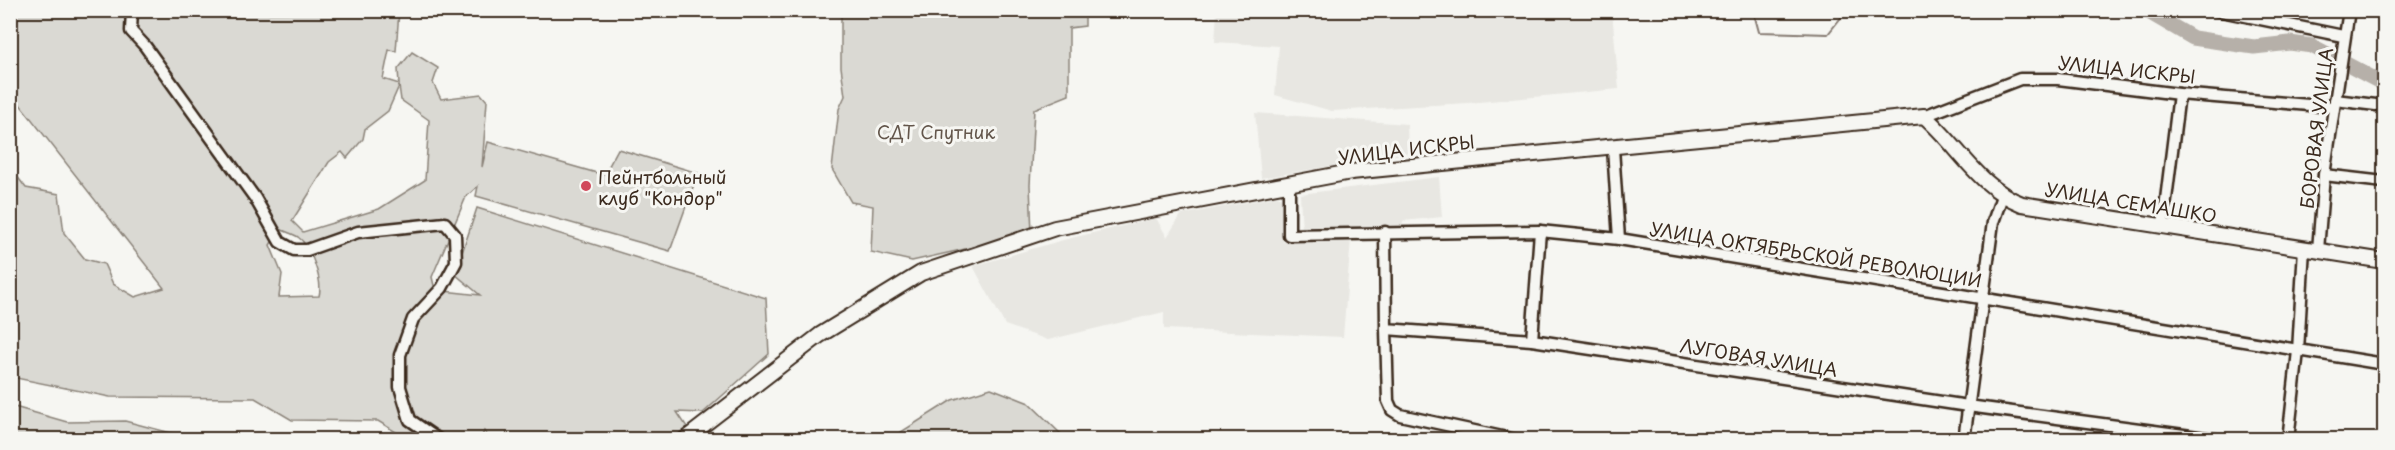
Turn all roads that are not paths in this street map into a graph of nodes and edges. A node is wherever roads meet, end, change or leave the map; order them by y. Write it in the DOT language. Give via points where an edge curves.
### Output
graph roads {
  1 [pos="132,10"];
  2 [pos="2216,10"];
  3 [pos="2349,10"];
  4 [pos="2343,36"];
  5 [pos="2179,94"];
  6 [pos="2334,103"];
  7 [pos="2385,106"];
  8 [pos="1924,116"];
  9 [pos="1613,148"];
  10 [pos="2324,174"];
  11 [pos="2385,182"];
  12 [pos="1289,185"];
  13 [pos="2002,196"];
  14 [pos="2163,224"];
  15 [pos="1540,231"];
  16 [pos="1386,232"];
  17 [pos="1619,239"];
  18 [pos="2311,249"];
  19 [pos="2385,261"];
  20 [pos="1984,298"];
  21 [pos="1386,329"];
  22 [pos="1532,340"];
  23 [pos="2298,351"];
  24 [pos="2385,364"];
  25 [pos="1968,406"];
  26 [pos="439,440"];
  27 [pos="684,440"];
  28 [pos="1516,440"];
  29 [pos="1964,440"];
  30 [pos="2222,440"];
  31 [pos="2288,440"];
  1 -- 26 [label="street" via="131,31 255,198 280,242 294,250 307,250 358,232 445,223 455,235 456,262 442,288 413,319 400,355 399,387 410,420"];
  2 -- 4 [label="street"];
  3 -- 4 [label="street, БОРОВАЯ УЛИЦА"];
  4 -- 6 [label="street, БОРОВАЯ УЛИЦА"];
  5 -- 6 [label="street, УЛИЦА ИСКРЫ"];
  5 -- 8 [label="street, УЛИЦА ИСКРЫ" via="2058,79 2020,79"];
  5 -- 14 [label="street"];
  6 -- 7 [label="street, УЛИЦА ИСКРЫ"];
  6 -- 10 [label="street, БОРОВАЯ УЛИЦА"];
  8 -- 9 [label="main road, УЛИЦА ИСКРЫ"];
  8 -- 13 [label="main road, УЛИЦА СЕМАШКО" via="1944,134 1972,171"];
  9 -- 12 [label="main road, УЛИЦА ИСКРЫ" via="1454,160 1351,172"];
  9 -- 17 [label="street"];
  10 -- 11 [label="street"];
  10 -- 18 [label="street, БОРОВАЯ УЛИЦА"];
  12 -- 16 [label="street, УЛИЦА ОКТЯБРЬСКОЙ РЕВОЛЮЦИИ" via="1289,236"];
  12 -- 27 [label="main road, УЛИЦА ИСКРЫ" via="1055,228 921,273 820,335"];
  13 -- 14 [label="main road, УЛИЦА СЕМАШКО" via="2022,204"];
  13 -- 20 [label="street" via="1993,222"];
  14 -- 18 [label="main road, УЛИЦА СЕМАШКО"];
  15 -- 16 [label="street, УЛИЦА ОКТЯБРЬСКОЙ РЕВОЛЮЦИИ"];
  15 -- 17 [label="street, УЛИЦА ОКТЯБРЬСКОЙ РЕВОЛЮЦИИ"];
  15 -- 22 [label="street"];
  16 -- 21 [label="street"];
  17 -- 20 [label="street, УЛИЦА ОКТЯБРЬСКОЙ РЕВОЛЮЦИИ"];
  18 -- 19 [label="main road, УЛИЦА СЕМАШКО"];
  18 -- 23 [label="street, БОРОВАЯ УЛИЦА"];
  20 -- 23 [label="street, УЛИЦА ОКТЯБРЬСКОЙ РЕВОЛЮЦИИ"];
  20 -- 25 [label="street"];
  21 -- 22 [label="street, ЛУГОВАЯ УЛИЦА"];
  21 -- 28 [label="street" via="1388,401 1392,410"];
  22 -- 25 [label="street, ЛУГОВАЯ УЛИЦА"];
  23 -- 24 [label="street, УЛИЦА ОКТЯБРЬСКОЙ РЕВОЛЮЦИИ"];
  23 -- 31 [label="street, БОРОВАЯ УЛИЦА"];
  25 -- 29 [label="street"];
  25 -- 30 [label="street, ЛУГОВАЯ УЛИЦА"];
}
